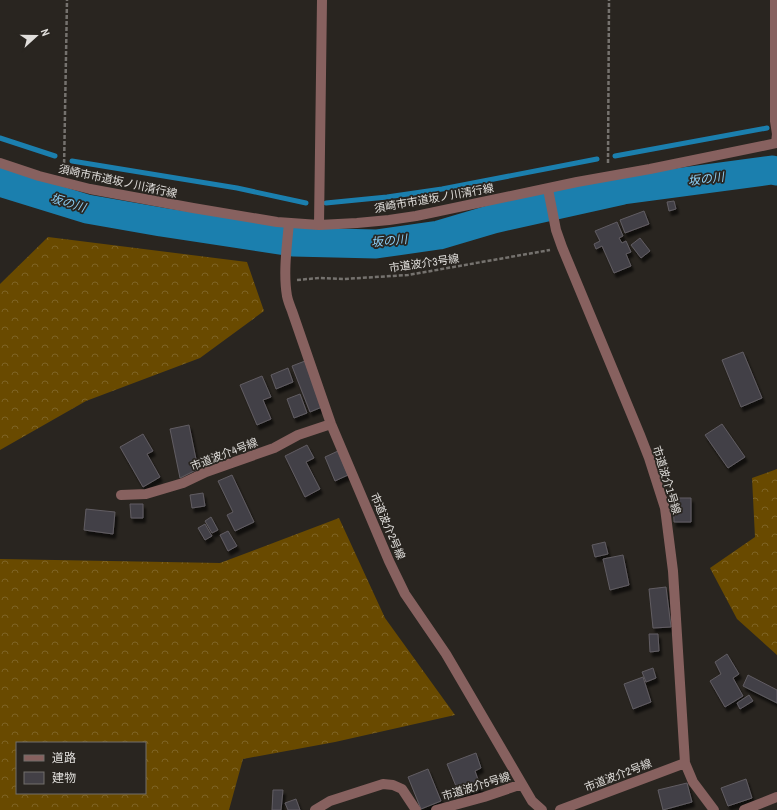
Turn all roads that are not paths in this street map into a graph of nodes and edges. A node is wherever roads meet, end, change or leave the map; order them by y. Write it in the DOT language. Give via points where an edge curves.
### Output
graph roads {
  1 [pos="322,0"];
  2 [pos="775,0"];
  3 [pos="776,143"];
  4 [pos="0,163"];
  5 [pos="549,193"];
  6 [pos="319,224"];
  7 [pos="288,227"];
  8 [pos="331,424"];
  9 [pos="121,495"];
  10 [pos="685,763"];
  11 [pos="522,784"];
  12 [pos="777,797"];
  13 [pos="315,810"];
  14 [pos="416,810"];
  15 [pos="436,810"];
  16 [pos="542,810"];
  17 [pos="560,810"];
  18 [pos="714,810"];
  19 [pos="744,810"];
  1 -- 6 [label="street"];
  2 -- 3 [label="street"];
  3 -- 5 [label="street, 須崎市市道坂ノ川清行線" via="577,182"];
  4 -- 7 [label="street, 須崎市市道坂ノ川清行線" via="63,183 277,222"];
  5 -- 6 [label="street, 須崎市市道坂ノ川清行線" via="390,220"];
  5 -- 10 [label="street, 市道波介1号線" via="562,247 640,435 665,508 673,571"];
  6 -- 7 [label="street, 須崎市市道坂ノ川清行線"];
  7 -- 8 [label="street, 市道波介2号線" via="287,296"];
  8 -- 9 [label="street, 市道波介4号線" via="298,435 274,448 216,468 183,483 146,494"];
  8 -- 11 [label="street, 市道波介2号線" via="405,594 446,654"];
  10 -- 17 [label="street, 市道波介2号線"];
  10 -- 18 [label="street, 市道波介1号線" via="693,782"];
  11 -- 15 [label="street, 市道波介5号線" via="484,798"];
  11 -- 16 [label="street, 市道波介2号線" via="532,801"];
  12 -- 19 [label="street"];
  13 -- 14 [label="street" via="330,801 383,784 402,789"];
}
